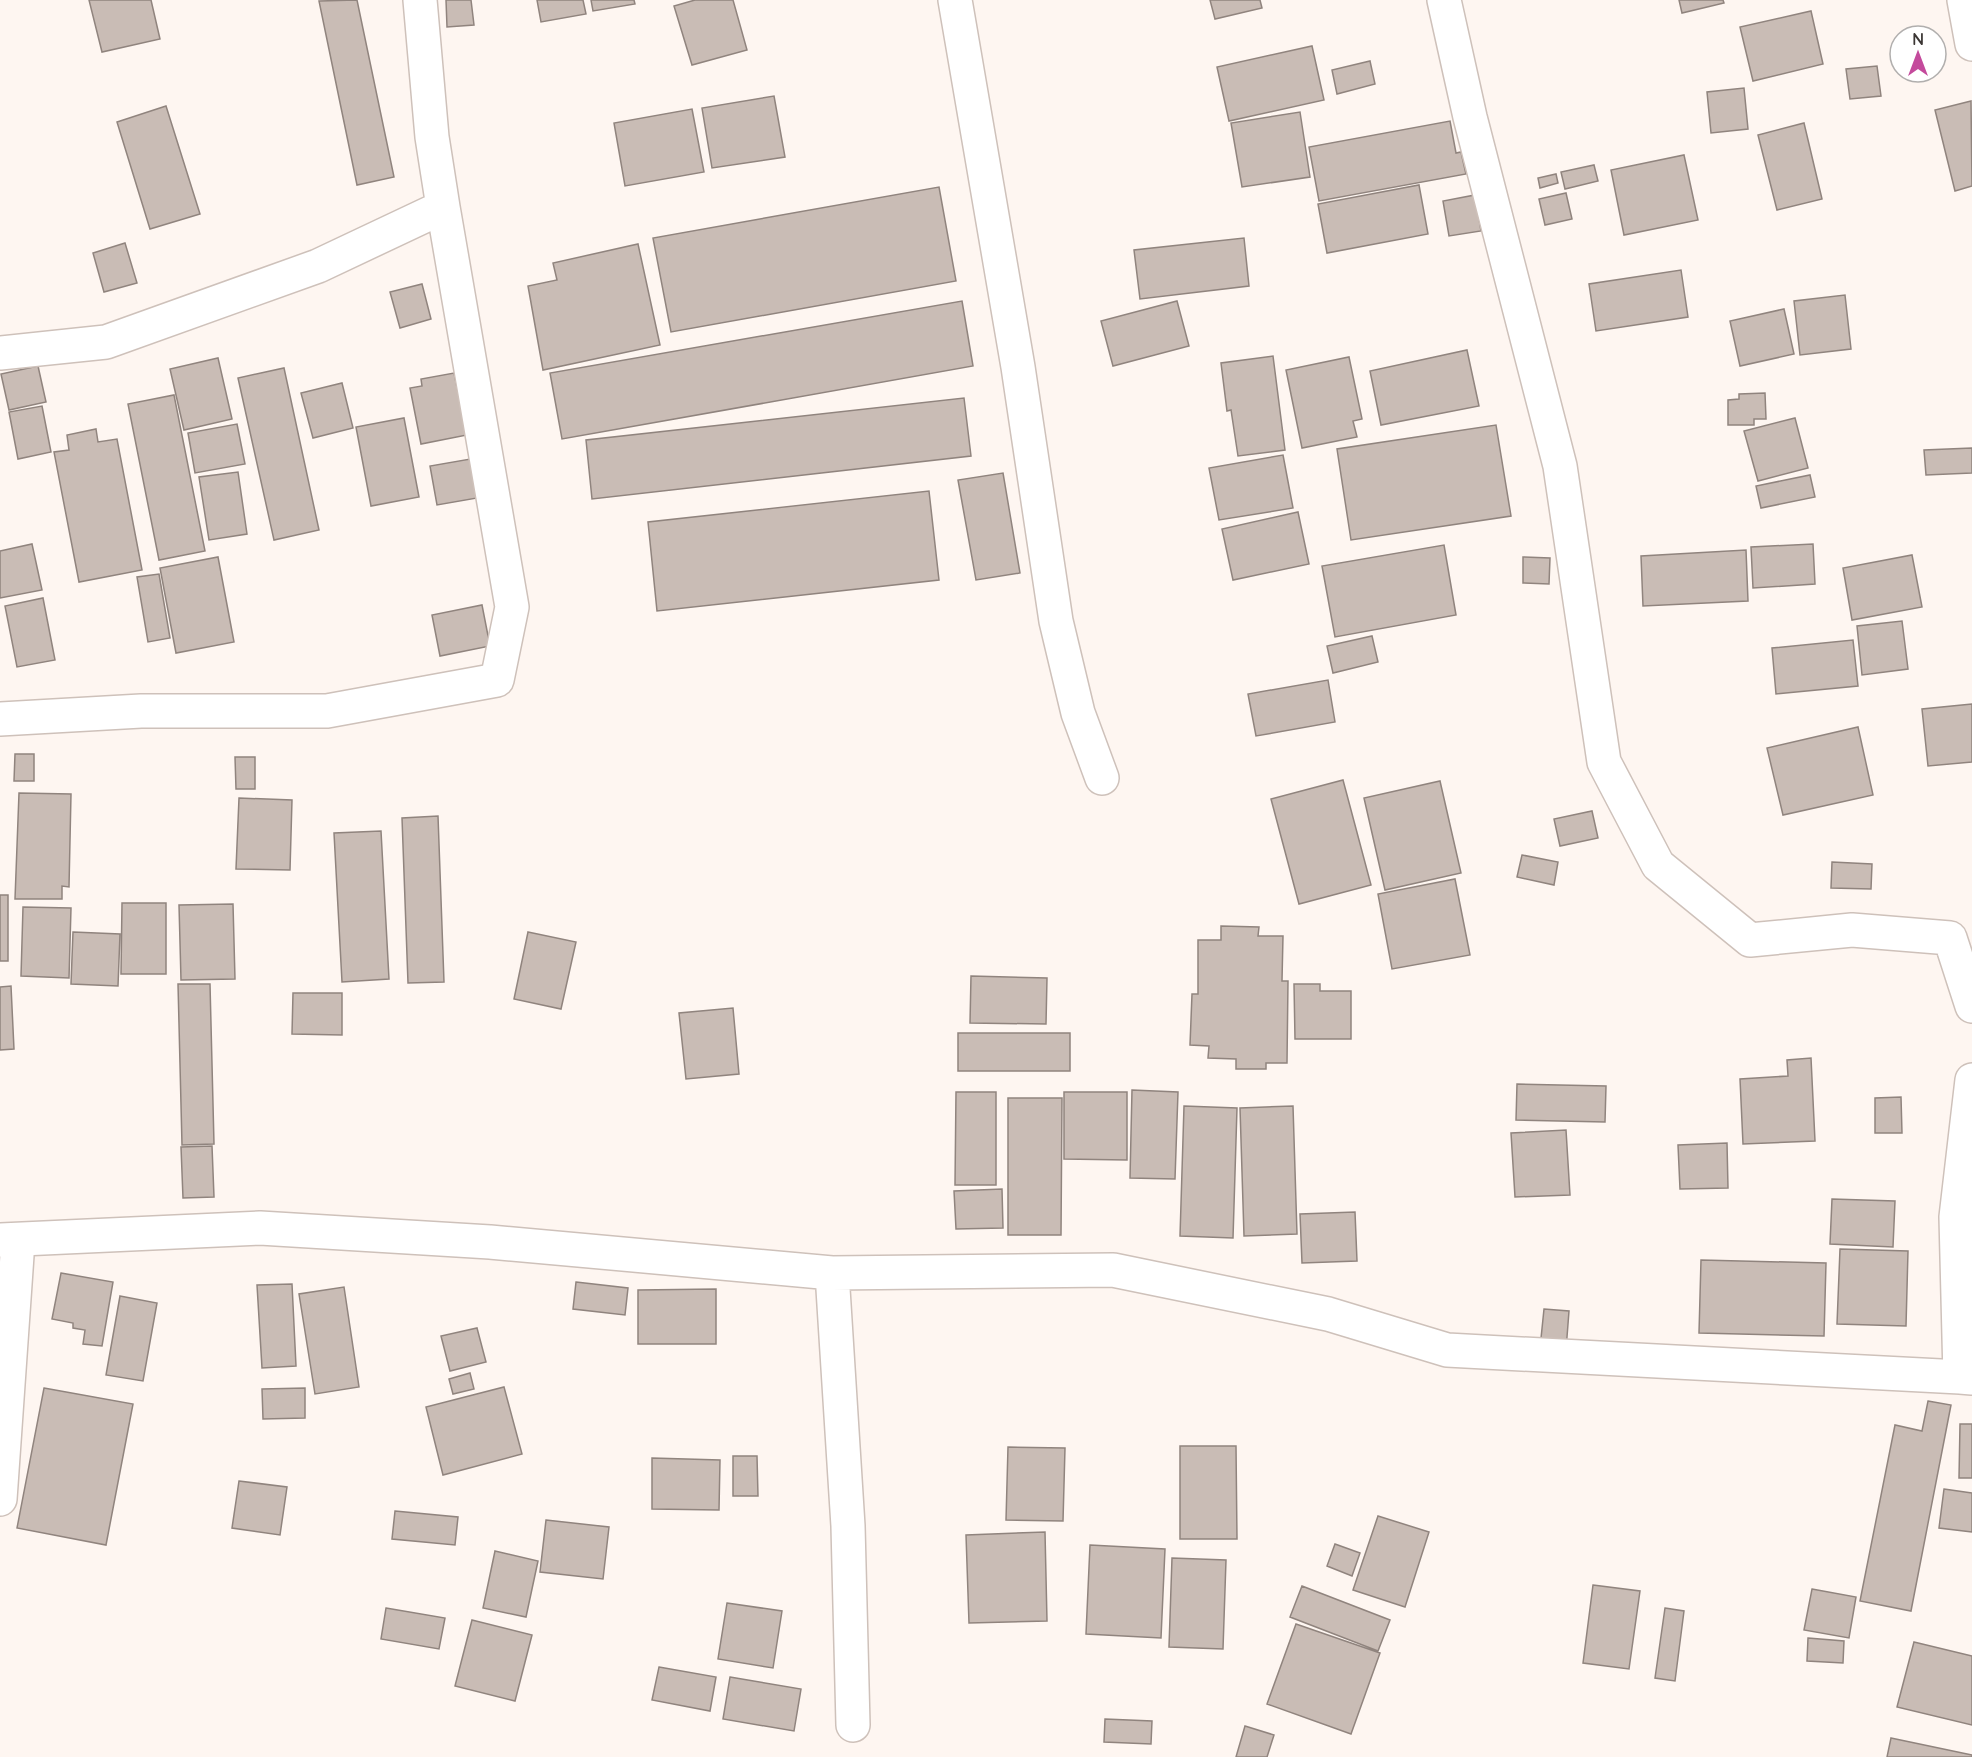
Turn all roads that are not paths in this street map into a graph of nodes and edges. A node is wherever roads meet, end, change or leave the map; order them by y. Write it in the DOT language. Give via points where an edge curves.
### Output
graph roads {
  1 [pos="420,0"];
  2 [pos="955,0"];
  3 [pos="1444,0"];
  4 [pos="1964,0"];
  5 [pos="1972,44"];
  6 [pos="443,207"];
  7 [pos="0,353"];
  8 [pos="0,719"];
  9 [pos="1102,778"];
  10 [pos="1972,1006"];
  11 [pos="1972,1080"];
  12 [pos="9,1240"];
  13 [pos="832,1273"];
  14 [pos="1966,1377"];
  15 [pos="0,1499"];
  16 [pos="853,1725"];
  1 -- 6 [label="street" via="432,137"];
  2 -- 9 [label="street" via="1018,367 1056,621 1078,712"];
  3 -- 10 [label="street" via="1470,117 1560,466 1604,762 1658,865 1750,940 1852,930 1950,938"];
  4 -- 5 [label="street"];
  6 -- 7 [label="street" via="318,266 106,342"];
  6 -- 8 [label="street" via="512,607 497,680 327,711 141,711"];
  11 -- 14 [label="street" via="1956,1217"];
  12 -- 13 [label="street" via="260,1228 490,1242"];
  12 -- 15 [label="street"];
  13 -- 14 [label="street" via="1113,1270 1328,1314 1446,1350"];
  13 -- 16 [label="street" via="848,1526"];
}
